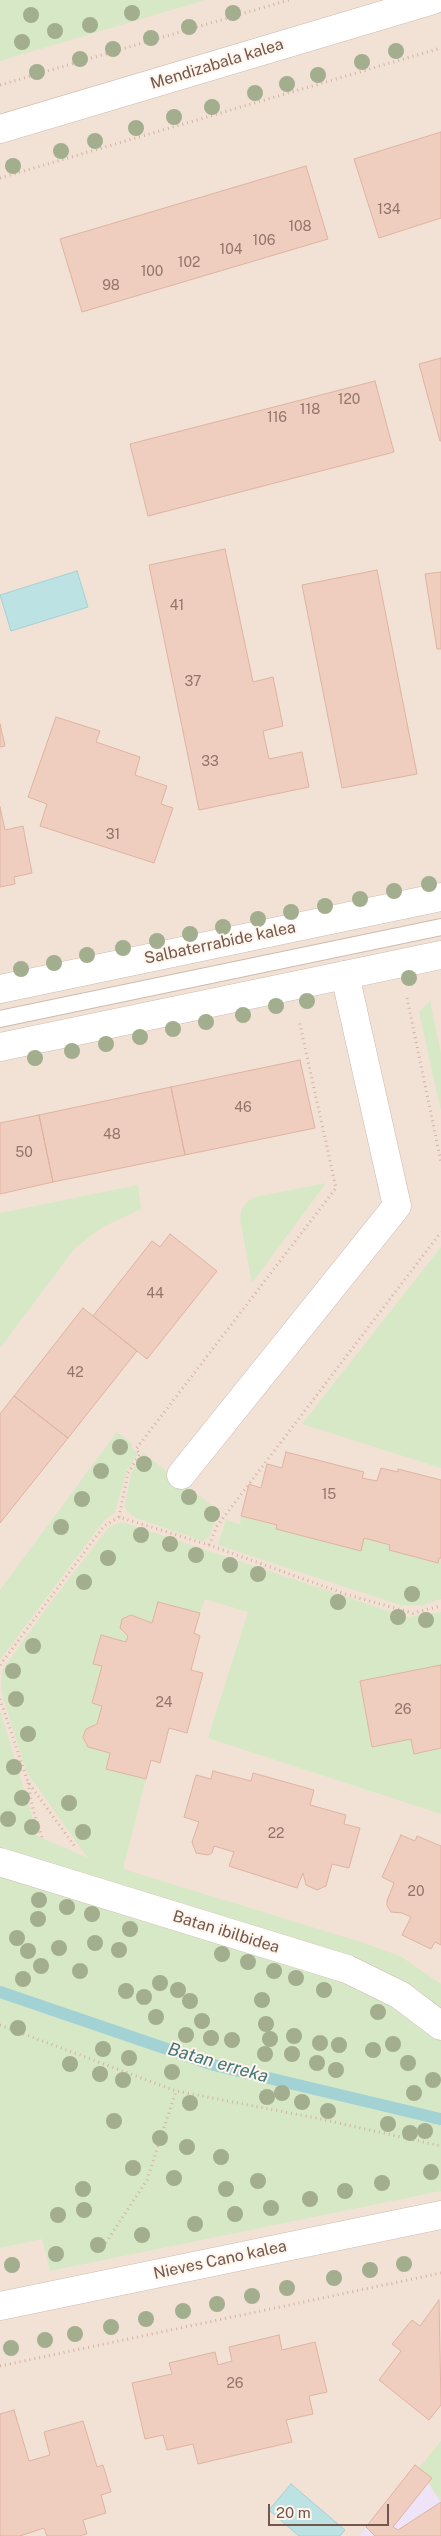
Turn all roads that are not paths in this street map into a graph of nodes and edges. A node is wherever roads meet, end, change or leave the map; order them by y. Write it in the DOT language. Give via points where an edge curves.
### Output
graph roads {
  1 [pos="433,0"];
  2 [pos="0,129"];
  3 [pos="441,897"];
  4 [pos="441,927"];
  5 [pos="441,955"];
  6 [pos="345,976"];
  7 [pos="0,989"];
  8 [pos="0,1019"];
  9 [pos="0,1047"];
  10 [pos="181,1475"];
  11 [pos="0,1862"];
  12 [pos="441,2026"];
  13 [pos="441,2215"];
  14 [pos="0,2306"];
  1 -- 2 [label="street, Mendizabala kalea"];
  3 -- 7 [label="street, Salbaterrabide kalea"];
  4 -- 8 [label="lane, Salbaterrabide kalea"];
  5 -- 6 [label="street"];
  6 -- 9 [label="street"];
  6 -- 10 [label="street" via="397,1206"];
  11 -- 12 [label="street, Batan ibilbidea" via="347,1970 400,1995"];
  13 -- 14 [label="street, Nieves Cano kalea"];
}
